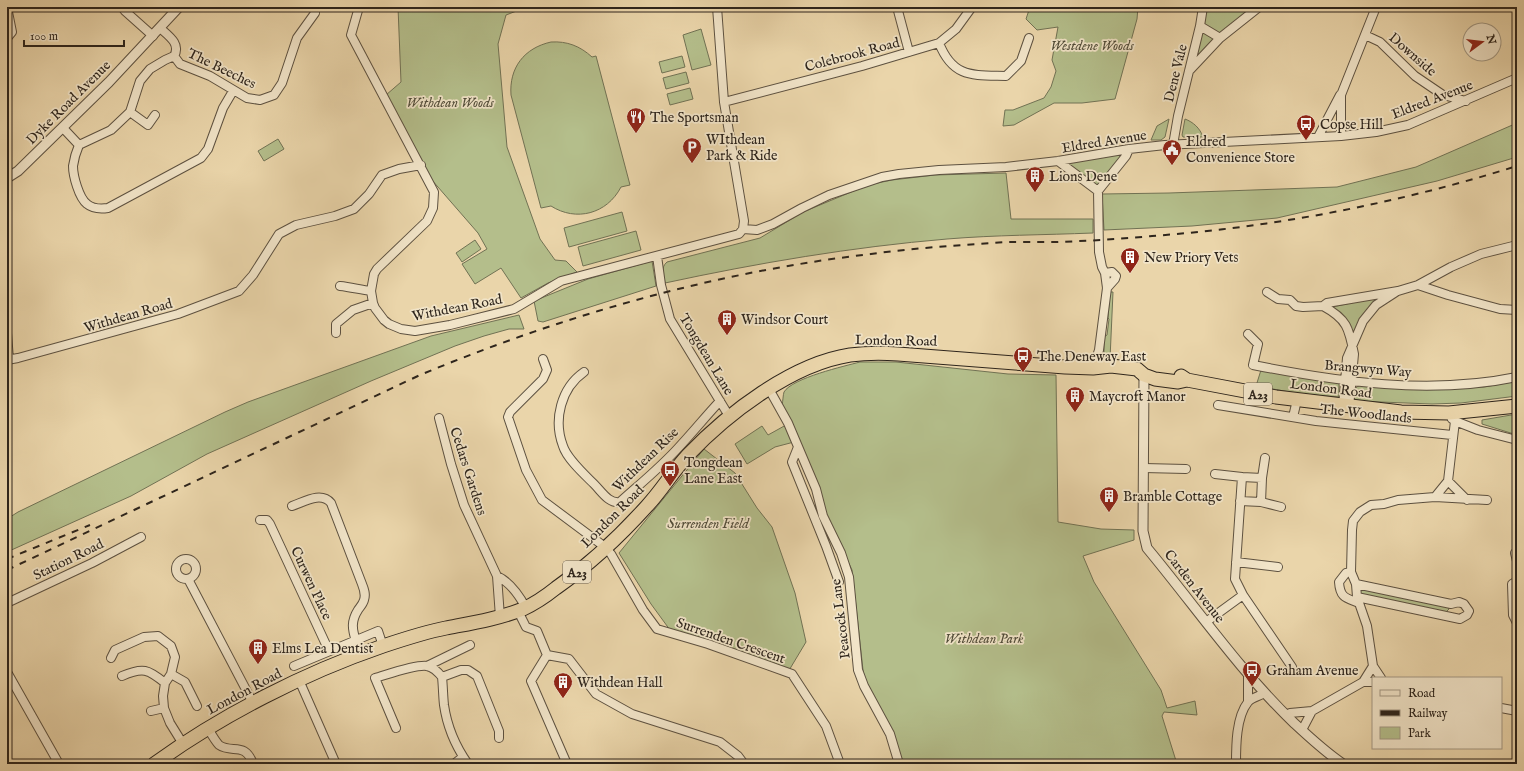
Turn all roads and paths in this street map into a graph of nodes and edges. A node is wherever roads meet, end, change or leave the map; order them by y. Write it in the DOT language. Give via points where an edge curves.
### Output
graph roads {
  1 [pos="7,7"];
  2 [pos="122,7"];
  3 [pos="179,7"];
  4 [pos="359,7"];
  5 [pos="717,7"];
  6 [pos="897,7"];
  7 [pos="972,7"];
  8 [pos="1203,7"];
  9 [pos="1259,7"];
  10 [pos="1376,7"];
  11 [pos="1513,7"];
  12 [pos="1517,10"];
  13 [pos="315,13"];
  14 [pos="1200,26"];
  15 [pos="160,28"];
  16 [pos="1364,35"];
  17 [pos="153,36"];
  18 [pos="7,38"];
  19 [pos="1029,38"];
  20 [pos="1220,38"];
  21 [pos="939,44"];
  22 [pos="909,52"];
  23 [pos="174,56"];
  24 [pos="1188,72"];
  25 [pos="1517,78"];
  26 [pos="233,91"];
  27 [pos="1340,95"];
  28 [pos="1443,95"];
  29 [pos="1466,101"];
  30 [pos="724,102"];
  31 [pos="1448,108"];
  32 [pos="130,112"];
  33 [pos="155,115"];
  34 [pos="63,128"];
  35 [pos="1341,136"];
  36 [pos="1318,137"];
  37 [pos="79,145"];
  38 [pos="1173,145"];
  39 [pos="1129,149"];
  40 [pos="1058,161"];
  41 [pos="420,165"];
  42 [pos="7,178"];
  43 [pos="1098,191"];
  44 [pos="744,229"];
  45 [pos="1517,246"];
  46 [pos="658,256"];
  47 [pos="1418,285"];
  48 [pos="340,286"];
  49 [pos="371,291"];
  50 [pos="1398,291"];
  51 [pos="1267,292"];
  52 [pos="373,303"];
  53 [pos="1323,306"];
  54 [pos="1517,310"];
  55 [pos="7,333"];
  56 [pos="336,333"];
  57 [pos="1248,334"];
  58 [pos="1353,346"];
  59 [pos="1099,350"];
  60 [pos="543,359"];
  61 [pos="8,360"];
  62 [pos="1099,367"];
  63 [pos="584,372"];
  64 [pos="1144,375"];
  65 [pos="1517,377"];
  66 [pos="1348,380"];
  67 [pos="768,389"];
  68 [pos="1297,400"];
  69 [pos="720,401"];
  70 [pos="1218,405"];
  71 [pos="1346,406"];
  72 [pos="1517,406"];
  73 [pos="729,416"];
  74 [pos="1294,417"];
  75 [pos="1452,417"];
  76 [pos="438,418"];
  77 [pos="1452,435"];
  78 [pos="1517,440"];
  79 [pos="798,447"];
  80 [pos="1265,458"];
  81 [pos="1144,468"];
  82 [pos="1186,469"];
  83 [pos="1215,474"];
  84 [pos="1242,477"];
  85 [pos="1262,478"];
  86 [pos="1448,481"];
  87 [pos="1435,497"];
  88 [pos="1467,500"];
  89 [pos="1487,500"];
  90 [pos="1240,501"];
  91 [pos="1261,502"];
  92 [pos="292,506"];
  93 [pos="1281,507"];
  94 [pos="260,520"];
  95 [pos="140,537"];
  96 [pos="605,547"];
  97 [pos="1517,553"];
  98 [pos="1517,561"];
  99 [pos="1236,562"];
  100 [pos="1278,567"];
  101 [pos="1351,572"];
  102 [pos="496,576"];
  103 [pos="188,579"];
  104 [pos="1517,581"];
  105 [pos="839,582"];
  106 [pos="1356,584"];
  107 [pos="1384,590"];
  108 [pos="1243,595"];
  109 [pos="1358,600"];
  110 [pos="1382,601"];
  111 [pos="7,603"];
  112 [pos="1451,604"];
  113 [pos="522,610"];
  114 [pos="1450,616"];
  115 [pos="500,617"];
  116 [pos="1206,622"];
  117 [pos="1517,623"];
  118 [pos="356,640"];
  119 [pos="470,645"];
  120 [pos="383,646"];
  121 [pos="329,651"];
  122 [pos="547,654"];
  123 [pos="112,658"];
  124 [pos="294,666"];
  125 [pos="427,666"];
  126 [pos="1373,666"];
  127 [pos="1292,667"];
  128 [pos="7,672"];
  129 [pos="171,674"];
  130 [pos="1248,675"];
  131 [pos="122,676"];
  132 [pos="442,677"];
  133 [pos="1380,677"];
  134 [pos="299,680"];
  135 [pos="1363,682"];
  136 [pos="1372,682"];
  137 [pos="165,683"];
  138 [pos="1264,693"];
  139 [pos="1248,701"];
  140 [pos="253,703"];
  141 [pos="196,706"];
  142 [pos="164,708"];
  143 [pos="1502,708"];
  144 [pos="151,711"];
  145 [pos="1312,711"];
  146 [pos="1517,711"];
  147 [pos="1286,715"];
  148 [pos="396,728"];
  149 [pos="208,729"];
  150 [pos="1302,730"];
  151 [pos="500,738"];
  152 [pos="183,744"];
  153 [pos="466,761"];
  154 [pos="59,764"];
  155 [pos="154,764"];
  156 [pos="253,764"];
  157 [pos="336,764"];
  158 [pos="454,764"];
  159 [pos="567,764"];
  160 [pos="744,764"];
  161 [pos="840,764"];
  162 [pos="899,764"];
  163 [pos="1236,764"];
  164 [pos="1343,764"];
  1 -- 18 [label="street" via="12,32"];
  2 -- 17 [label="street"];
  3 -- 15 [label="street, Dyke Road Avenue"];
  4 -- 41 [label="street" via="351,35"];
  5 -- 30 [label="street"];
  6 -- 22 [label="street"];
  7 -- 21 [label="street, Colebrook Road" via="956,29"];
  8 -- 14 [label="street, Dene Vale"];
  9 -- 20 [label="street"];
  10 -- 16 [label="street"];
  11 -- 12 [label="street"];
  13 -- 26 [label="street, The Beeches" via="297,38 282,83 274,95 260,100 247,98"];
  14 -- 20 [label="street"];
  14 -- 24 [label="street, Dene Vale"];
  15 -- 17 [label="street, Dyke Road Avenue"];
  15 -- 23 [label="street, The Beeches" via="175,43 177,49"];
  16 -- 27 [label="street"];
  16 -- 28 [label="street, Downside" via="1380,42 1415,76"];
  17 -- 34 [label="street, Dyke Road Avenue"];
  19 -- 21 [label="street" via="1021,61 1006,76 960,71 948,62"];
  20 -- 24 [label="street"];
  21 -- 22 [label="street, Colebrook Road"];
  22 -- 30 [label="street, Colebrook Road"];
  23 -- 26 [label="street, The Beeches" via="180,64 210,76"];
  23 -- 32 [label="street" via="150,69 140,81"];
  24 -- 38 [label="street, Dene Vale"];
  25 -- 29 [label="street, Eldred Avenue"];
  26 -- 37 [label="street" via="223,108 208,150 201,158 108,208 100,209 86,204 78,188 73,168 74,156"];
  27 -- 35 [label="street"];
  27 -- 36 [label="street"];
  28 -- 29 [label="street, Downside"];
  28 -- 31 [label="street, Downside"];
  29 -- 31 [label="street, Eldred Avenue"];
  30 -- 44 [label="street"];
  31 -- 35 [label="street, Eldred Avenue" via="1408,125"];
  32 -- 33 [label="street" via="148,125"];
  32 -- 37 [label="street" via="111,130"];
  34 -- 37 [label="street"];
  34 -- 42 [label="street, Dyke Road Avenue" via="18,171"];
  35 -- 36 [label="street, Eldred Avenue"];
  36 -- 38 [label="street, Eldred Avenue"];
  38 -- 39 [label="street, Eldred Avenue"];
  39 -- 40 [label="street, Eldred Avenue"];
  39 -- 43 [label="street"];
  40 -- 43 [label="street"];
  40 -- 44 [label="street, Eldred Avenue" via="882,177 829,195 773,224 757,230"];
  41 -- 49 [label="street, Withdean Road" via="434,192 433,208 427,221 377,269"];
  41 -- 61 [label="street, Withdean Road" via="382,175 369,194 354,209 296,225 279,234 253,275 239,291 178,314"];
  43 -- 59 [label="street" via="1099,252 1106,288"];
  44 -- 46 [label="street" via="731,237"];
  45 -- 47 [label="street" via="1480,254"];
  46 -- 52 [label="street, Withdean Road" via="562,281 514,309 415,331 389,324"];
  46 -- 69 [label="street, Tongdean Lane" via="661,285 670,319"];
  47 -- 50 [label="street"];
  47 -- 54 [label="street" via="1500,309"];
  48 -- 49 [label="street"];
  49 -- 52 [label="street, Withdean Road"];
  50 -- 53 [label="street" via="1327,303"];
  50 -- 58 [label="street" via="1376,306 1363,321"];
  51 -- 53 [label="street" via="1278,299 1290,300 1296,306"];
  52 -- 56 [label="street" via="353,310 336,324"];
  53 -- 58 [label="street" via="1335,312 1345,322"];
  55 -- 61 [label="street"];
  57 -- 66 [label="street, Brangwyn Way" via="1258,344 1253,365"];
  58 -- 66 [label="street" via="1347,358"];
  59 -- 62 [label="street"];
  59 -- 62 [label="street" via="1102,360"];
  60 -- 96 [label="street, Surrenden Crescent" via="547,370 543,379 510,412 508,420 526,470 542,500"];
  62 -- 64 [label="highway, London Road / A23" via="1100,373"];
  62 -- 67 [label="highway, London Road / A23" via="870,353 827,361"];
  63 -- 69 [label="street, Withdean Rise" via="576,378 564,396 558,420 563,447 592,482 614,503 620,502 679,448"];
  64 -- 68 [label="highway, London Road / A23" via="1155,379 1178,382 1187,380"];
  64 -- 81 [label="street, Carden Avenue"];
  65 -- 66 [label="street, Brangwyn Way" via="1473,384 1426,386"];
  66 -- 71 [label="street"];
  67 -- 73 [label="highway, London Road / A23"];
  67 -- 79 [label="street, Peacock Lane" via="788,423"];
  68 -- 71 [label="highway, London Road / A23"];
  68 -- 74 [label="street"];
  69 -- 73 [label="street, Tongdean Lane"];
  70 -- 74 [label="street, The Woodlands"];
  71 -- 75 [label="highway, London Road / A23"];
  72 -- 75 [label="highway, A23"];
  73 -- 96 [label="highway, London Road / A23" via="687,456 648,506"];
  74 -- 77 [label="street, The Woodlands"];
  75 -- 77 [label="street"];
  75 -- 78 [label="street" via="1478,430"];
  76 -- 102 [label="street, Cedars Gardens" via="464,505"];
  77 -- 86 [label="street"];
  79 -- 105 [label="street, Peacock Lane" via="792,462"];
  79 -- 162 [label="street, Peacock Lane" via="849,577 858,670 890,734"];
  80 -- 85 [label="street"];
  81 -- 82 [label="street"];
  81 -- 116 [label="street, Carden Avenue" via="1143,531 1147,548"];
  83 -- 84 [label="street"];
  84 -- 85 [label="street"];
  84 -- 90 [label="street"];
  85 -- 91 [label="street"];
  86 -- 87 [label="street"];
  86 -- 88 [label="street"];
  87 -- 88 [label="street"];
  87 -- 101 [label="street" via="1398,500 1382,498 1360,512 1353,521"];
  88 -- 89 [label="street"];
  90 -- 91 [label="street"];
  90 -- 99 [label="street"];
  91 -- 93 [label="street"];
  92 -- 118 [label="street" via="319,497 331,503 365,594 353,620 352,628"];
  94 -- 121 [label="street, Curwen Place" via="267,520 270,524"];
  95 -- 111 [label="street, Station Road"];
  96 -- 113 [label="highway, London Road / A23" via="556,589"];
  96 -- 161 [label="street, Surrenden Crescent" via="657,629 792,674 826,726"];
  97 -- 98 [label="street"];
  99 -- 100 [label="street"];
  99 -- 108 [label="street" via="1235,579"];
  101 -- 106 [label="street"];
  101 -- 109 [label="street" via="1346,573 1339,582 1339,592 1345,598"];
  102 -- 113 [label="street, Cedars Gardens" via="505,580 520,598"];
  102 -- 115 [label="street, Cedars Gardens"];
  103 -- 140 [label="street"];
  104 -- 117 [label="street" via="1512,584 1513,615"];
  106 -- 107 [label="street"];
  106 -- 109 [label="street"];
  107 -- 110 [label="street"];
  107 -- 112 [label="street"];
  108 -- 116 [label="street"];
  108 -- 127 [label="street"];
  109 -- 110 [label="street"];
  109 -- 126 [label="street" via="1367,626"];
  110 -- 114 [label="street"];
  112 -- 114 [label="street"];
  112 -- 114 [label="street" via="1459,602 1469,611 1460,619"];
  113 -- 115 [label="highway, London Road / A23"];
  113 -- 122 [label="street, Cedars Gardens" via="526,627 537,632"];
  115 -- 120 [label="highway, London Road / A23" via="438,630"];
  116 -- 130 [label="street, Carden Avenue"];
  118 -- 120 [label="street" via="378,631"];
  118 -- 121 [label="street"];
  119 -- 125 [label="street"];
  120 -- 134 [label="highway, London Road / A23"];
  121 -- 124 [label="street"];
  122 -- 159 [label="street" via="531,681"];
  122 -- 160 [label="street" via="569,659 596,694 632,714 720,742"];
  123 -- 129 [label="street" via="115,650 144,637 158,636 171,646 175,658"];
  125 -- 132 [label="street"];
  125 -- 148 [label="street" via="374,678"];
  126 -- 133 [label="street"];
  126 -- 135 [label="street"];
  128 -- 154 [label="street"];
  129 -- 137 [label="street"];
  129 -- 141 [label="street" via="186,682"];
  130 -- 138 [label="street, Carden Avenue"];
  130 -- 139 [label="street"];
  131 -- 137 [label="street" via="145,670 153,672"];
  132 -- 151 [label="street" via="461,670 468,670 477,676"];
  132 -- 153 [label="street" via="446,718"];
  134 -- 140 [label="highway, London Road / A23"];
  134 -- 157 [label="street"];
  135 -- 136 [label="street"];
  135 -- 145 [label="street"];
  137 -- 142 [label="street"];
  138 -- 139 [label="street"];
  138 -- 147 [label="street, Carden Avenue"];
  139 -- 163 [label="street" via="1236,736"];
  140 -- 149 [label="highway, London Road / A23"];
  142 -- 144 [label="street"];
  142 -- 152 [label="street"];
  143 -- 146 [label="street"];
  145 -- 147 [label="street"];
  145 -- 150 [label="street"];
  147 -- 150 [label="street, Carden Avenue"];
  149 -- 152 [label="highway, London Road / A23"];
  149 -- 156 [label="street" via="219,744 245,752"];
  150 -- 164 [label="street, Carden Avenue"];
  152 -- 155 [label="highway, London Road / A23"];
  153 -- 158 [label="street"];
}
